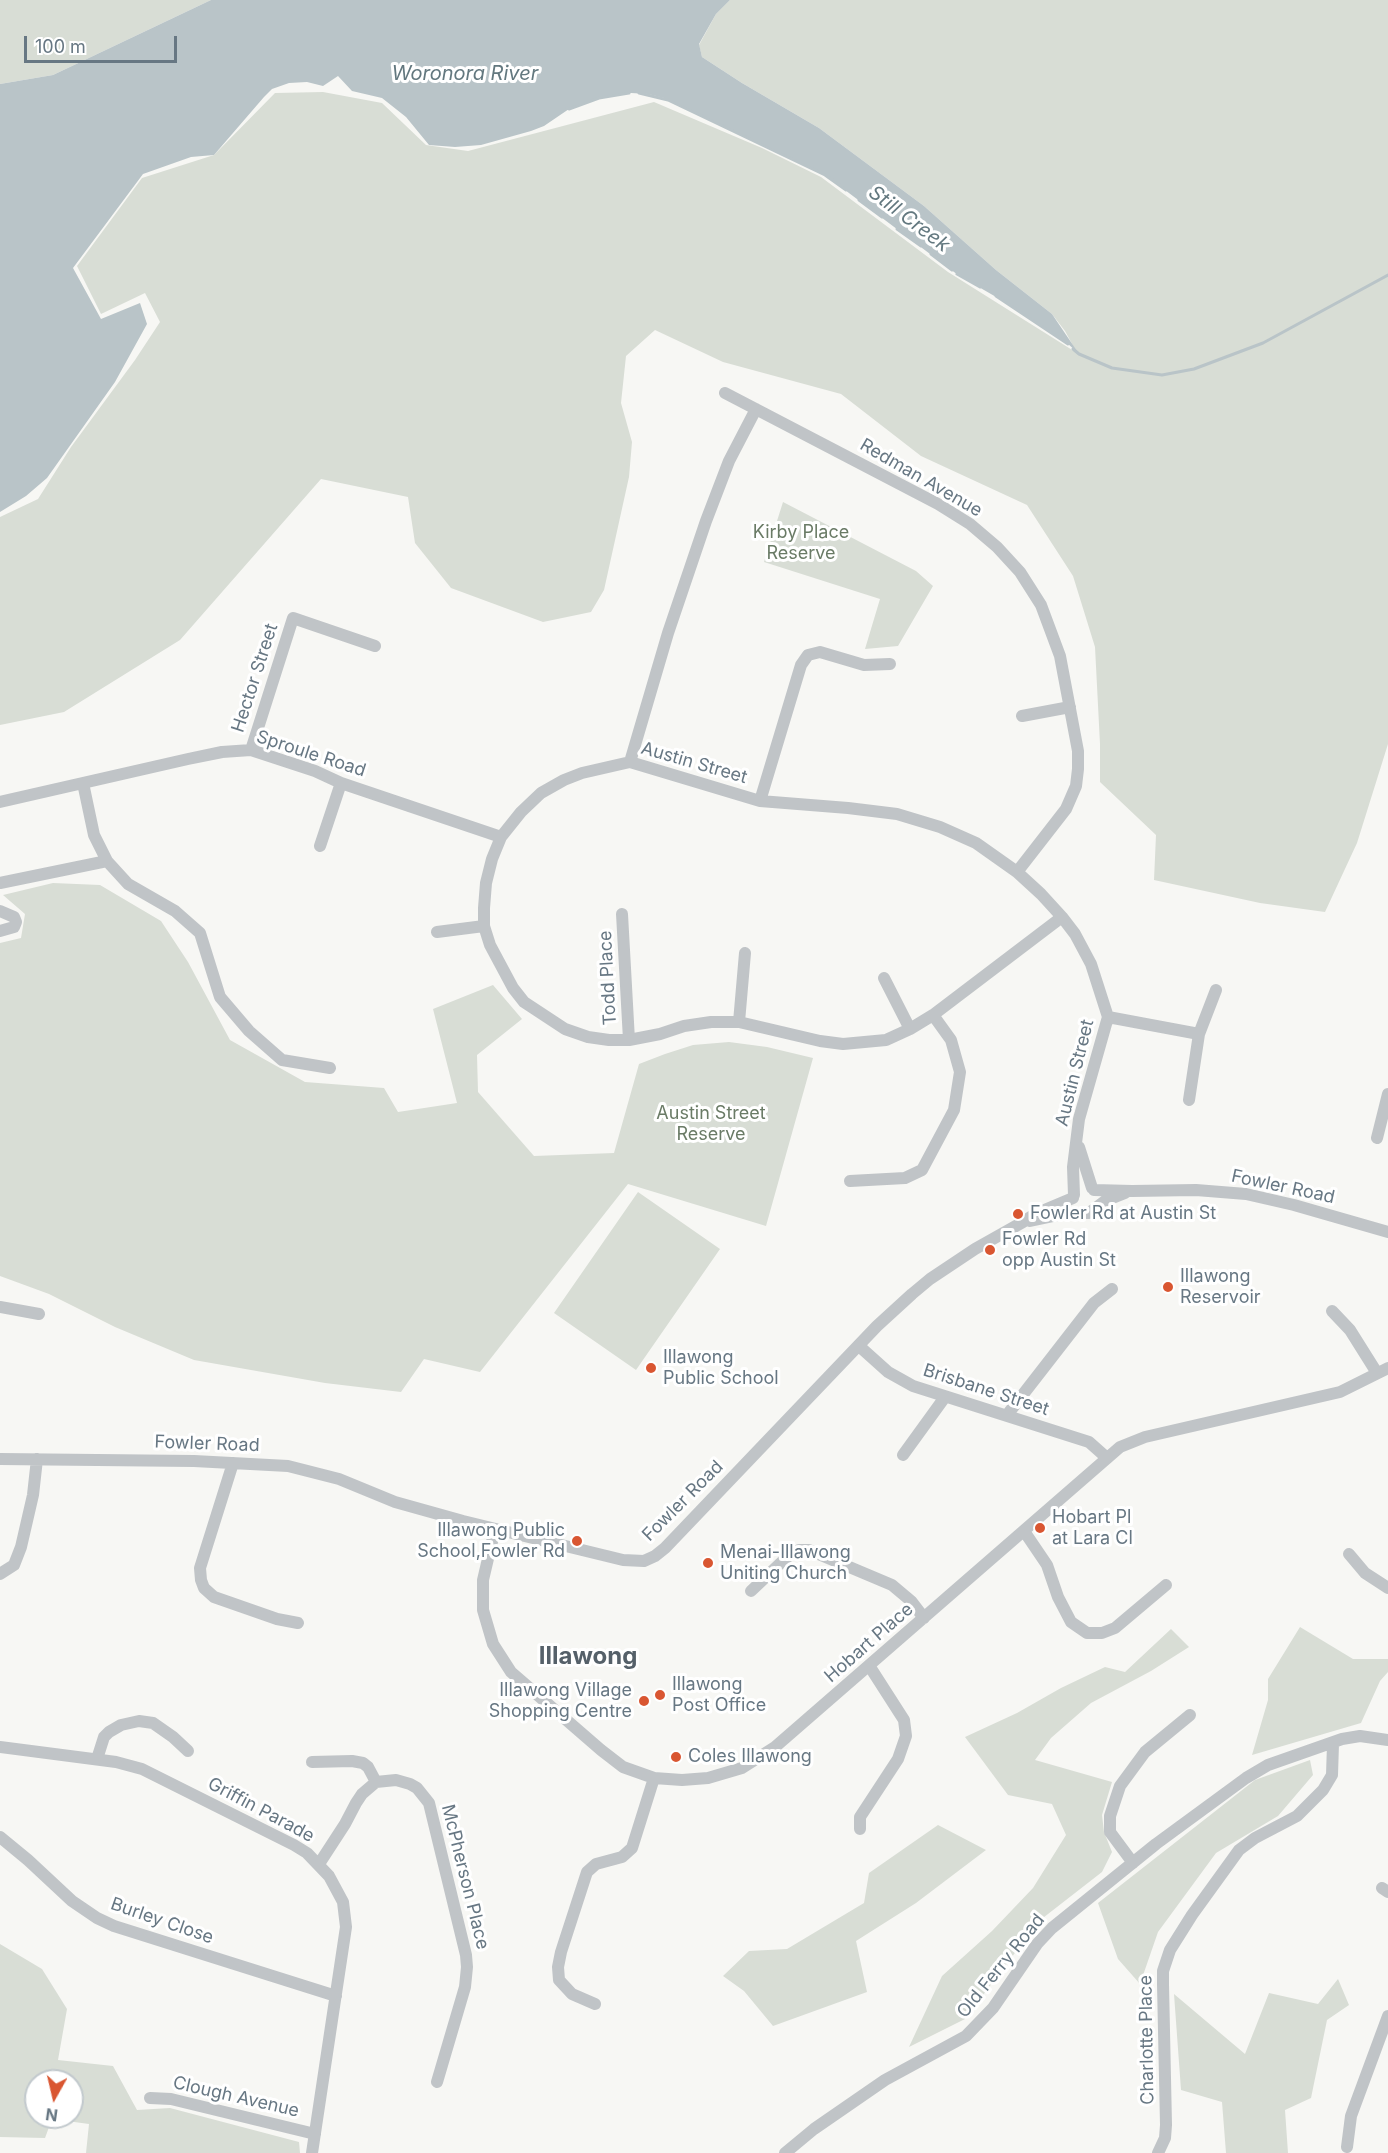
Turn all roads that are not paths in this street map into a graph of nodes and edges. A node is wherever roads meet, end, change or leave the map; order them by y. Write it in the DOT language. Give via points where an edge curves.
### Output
graph roads {
  1 [pos="725,393"];
  2 [pos="756,409"];
  3 [pos="375,646"];
  4 [pos="890,664"];
  5 [pos="1070,707"];
  6 [pos="1022,716"];
  7 [pos="251,750"];
  8 [pos="630,762"];
  9 [pos="83,783"];
  10 [pos="341,783"];
  11 [pos="760,801"];
  12 [pos="0,802"];
  13 [pos="501,837"];
  14 [pos="320,846"];
  15 [pos="106,861"];
  16 [pos="1017,872"];
  17 [pos="0,883"];
  18 [pos="0,911"];
  19 [pos="622,914"];
  20 [pos="1062,917"];
  21 [pos="484,926"];
  22 [pos="0,931"];
  23 [pos="437,932"];
  24 [pos="745,953"];
  25 [pos="884,978"];
  26 [pos="1216,990"];
  27 [pos="933,1016"];
  28 [pos="1108,1017"];
  29 [pos="739,1022"];
  30 [pos="910,1029"];
  31 [pos="1198,1034"];
  32 [pos="630,1040"];
  33 [pos="330,1068"];
  34 [pos="1388,1094"];
  35 [pos="1189,1100"];
  36 [pos="1377,1137"];
  37 [pos="1077,1140"];
  38 [pos="850,1181"];
  39 [pos="1093,1189"];
  40 [pos="1132,1191"];
  41 [pos="1074,1196"];
  42 [pos="1097,1208"];
  43 [pos="1083,1213"];
  44 [pos="1023,1222"];
  45 [pos="1388,1232"];
  46 [pos="1112,1289"];
  47 [pos="0,1307"];
  48 [pos="1332,1311"];
  49 [pos="39,1314"];
  50 [pos="859,1346"];
  51 [pos="1382,1370"];
  52 [pos="945,1396"];
  53 [pos="1007,1415"];
  54 [pos="903,1455"];
  55 [pos="1107,1458"];
  56 [pos="0,1459"];
  57 [pos="37,1459"];
  58 [pos="233,1464"];
  59 [pos="495,1529"];
  60 [pos="1024,1531"];
  61 [pos="1349,1554"];
  62 [pos="0,1574"];
  63 [pos="1166,1585"];
  64 [pos="1388,1588"];
  65 [pos="751,1591"];
  66 [pos="924,1618"];
  67 [pos="298,1623"];
  68 [pos="870,1667"];
  69 [pos="1190,1715"];
  70 [pos="1388,1740"];
  71 [pos="1333,1744"];
  72 [pos="0,1747"];
  73 [pos="1388,1748"];
  74 [pos="188,1751"];
  75 [pos="96,1760"];
  76 [pos="312,1762"];
  77 [pos="654,1778"];
  78 [pos="376,1782"];
  79 [pos="860,1829"];
  80 [pos="0,1837"];
  81 [pos="1133,1863"];
  82 [pos="319,1864"];
  83 [pos="336,1996"];
  84 [pos="595,2004"];
  85 [pos="1388,2016"];
  86 [pos="437,2082"];
  87 [pos="150,2098"];
  88 [pos="315,2133"];
  89 [pos="1347,2146"];
  90 [pos="312,2153"];
  91 [pos="785,2153"];
  92 [pos="1158,2153"];
  1 -- 2 [label="street, Redman Avenue"];
  2 -- 5 [label="street, Redman Avenue" via="938,504 997,547 1020,572 1041,605 1060,656"];
  2 -- 8 [label="street" via="729,461 706,521"];
  3 -- 7 [label="street, Hector Street" via="293,618"];
  4 -- 11 [label="street" via="864,665 820,652 808,655 801,665"];
  5 -- 6 [label="street"];
  5 -- 16 [label="street, Redman Avenue" via="1078,751 1076,786 1066,809"];
  7 -- 9 [label="street, Sproule Road" via="222,752"];
  7 -- 10 [label="street, Sproule Road"];
  8 -- 11 [label="street, Austin Street"];
  8 -- 13 [label="street, Austin Street" via="582,773 542,793"];
  9 -- 12 [label="street, Sproule Road"];
  9 -- 15 [label="street" via="94,835"];
  10 -- 13 [label="street, Sproule Road"];
  10 -- 14 [label="street"];
  11 -- 16 [label="street, Austin Street" via="897,814 976,843"];
  13 -- 21 [label="street, Austin Street" via="486,883"];
  15 -- 17 [label="street"];
  15 -- 33 [label="street" via="128,884 175,911 200,933 220,998 249,1031 282,1060"];
  16 -- 20 [label="street, Austin Street"];
  18 -- 22 [label="street" via="16,922 14,927"];
  19 -- 32 [label="street, Todd Place"];
  20 -- 27 [label="street, Austin Street"];
  20 -- 28 [label="street, Austin Street" via="1091,964"];
  21 -- 23 [label="street"];
  21 -- 32 [label="street, Austin Street" via="500,966 524,1002 565,1029 588,1037"];
  24 -- 29 [label="street"];
  25 -- 30 [label="street"];
  26 -- 31 [label="street"];
  27 -- 30 [label="street, Austin Street"];
  27 -- 38 [label="street" via="951,1040 960,1072 954,1110 922,1170 904,1178"];
  28 -- 31 [label="street"];
  28 -- 37 [label="street, Austin Street" via="1079,1119"];
  29 -- 30 [label="street, Austin Street" via="843,1044 886,1040"];
  29 -- 32 [label="street, Austin Street" via="684,1026"];
  31 -- 35 [label="street"];
  34 -- 36 [label="street"];
  37 -- 39 [label="street, Austin Street"];
  37 -- 41 [label="street, Austin Street"];
  39 -- 40 [label="street, Fowler Road"];
  39 -- 41 [label="street" via="1082,1188"];
  39 -- 42 [label="street" via="1100,1198"];
  40 -- 42 [label="street, Fowler Road" via="1110,1198"];
  40 -- 45 [label="street, Fowler Road" via="1246,1194"];
  41 -- 43 [label="street" via="1074,1206"];
  41 -- 44 [label="street, Fowler Road"];
  42 -- 43 [label="street"];
  43 -- 44 [label="street, Fowler Road"];
  44 -- 50 [label="street, Fowler Road" via="930,1279"];
  46 -- 53 [label="street" via="1094,1303"];
  47 -- 49 [label="street"];
  48 -- 51 [label="street"];
  50 -- 52 [label="street, Brisbane Street" via="897,1378"];
  50 -- 59 [label="street, Fowler Road" via="651,1559 623,1560"];
  51 -- 55 [label="street, Hobart Place" via="1341,1392 1145,1437 1120,1447"];
  52 -- 53 [label="street, Brisbane Street"];
  52 -- 54 [label="street"];
  53 -- 55 [label="street, Brisbane Street" via="1089,1442"];
  55 -- 60 [label="street, Hobart Place"];
  56 -- 57 [label="street, Fowler Road"];
  57 -- 58 [label="street, Fowler Road"];
  57 -- 62 [label="street" via="21,1547 14,1564"];
  58 -- 59 [label="street, Fowler Road" via="305,1470 414,1508"];
  58 -- 67 [label="street" via="200,1568 204,1588 214,1597"];
  59 -- 77 [label="street, Hobart Place" via="483,1599 488,1631 500,1656 525,1686 612,1759"];
  60 -- 63 [label="street" via="1047,1565 1071,1622 1087,1633 1115,1628"];
  60 -- 66 [label="street, Hobart Place"];
  61 -- 64 [label="street" via="1365,1573"];
  65 -- 66 [label="street" via="787,1557 799,1550 809,1550 892,1585"];
  66 -- 68 [label="street, Hobart Place"];
  68 -- 77 [label="street, Hobart Place" via="775,1747 742,1768 702,1779"];
  68 -- 79 [label="street" via="904,1720 906,1736 898,1759 860,1817"];
  69 -- 81 [label="street" via="1145,1752 1120,1786 1110,1816 1110,1832"];
  70 -- 71 [label="street, Old Ferry Road" via="1359,1736"];
  71 -- 73 [label="street, Old Ferry Road"];
  71 -- 81 [label="street, Old Ferry Road" via="1257,1771"];
  71 -- 92 [label="street, Charlotte Place" via="1332,1774 1323,1790 1297,1816 1239,1850 1170,1950 1163,1971 1166,2125"];
  72 -- 75 [label="street, Griffin Parade"];
  74 -- 75 [label="street" via="153,1723 139,1721 109,1732"];
  75 -- 82 [label="street, Griffin Parade" via="142,1769 294,1845"];
  76 -- 78 [label="street" via="363,1763"];
  77 -- 84 [label="street" via="632,1848 622,1857 596,1864 587,1872 561,1952 558,1974 562,1985"];
  78 -- 82 [label="street" via="362,1794"];
  78 -- 86 [label="street, McPherson Place" via="396,1780 410,1784 429,1803 466,1955 465,1987"];
  80 -- 83 [label="street, Burley Close" via="97,1918 129,1932"];
  81 -- 91 [label="street, Old Ferry Road" via="1043,1936 993,2008 966,2036 891,2077"];
  82 -- 83 [label="street, Griffin Parade" via="339,1891 345,1915 345,1943"];
  83 -- 88 [label="street, Griffin Parade"];
  85 -- 89 [label="street" via="1355,2105"];
  87 -- 88 [label="street, Clough Avenue" via="171,2099"];
  88 -- 90 [label="street, Griffin Parade"];
}
